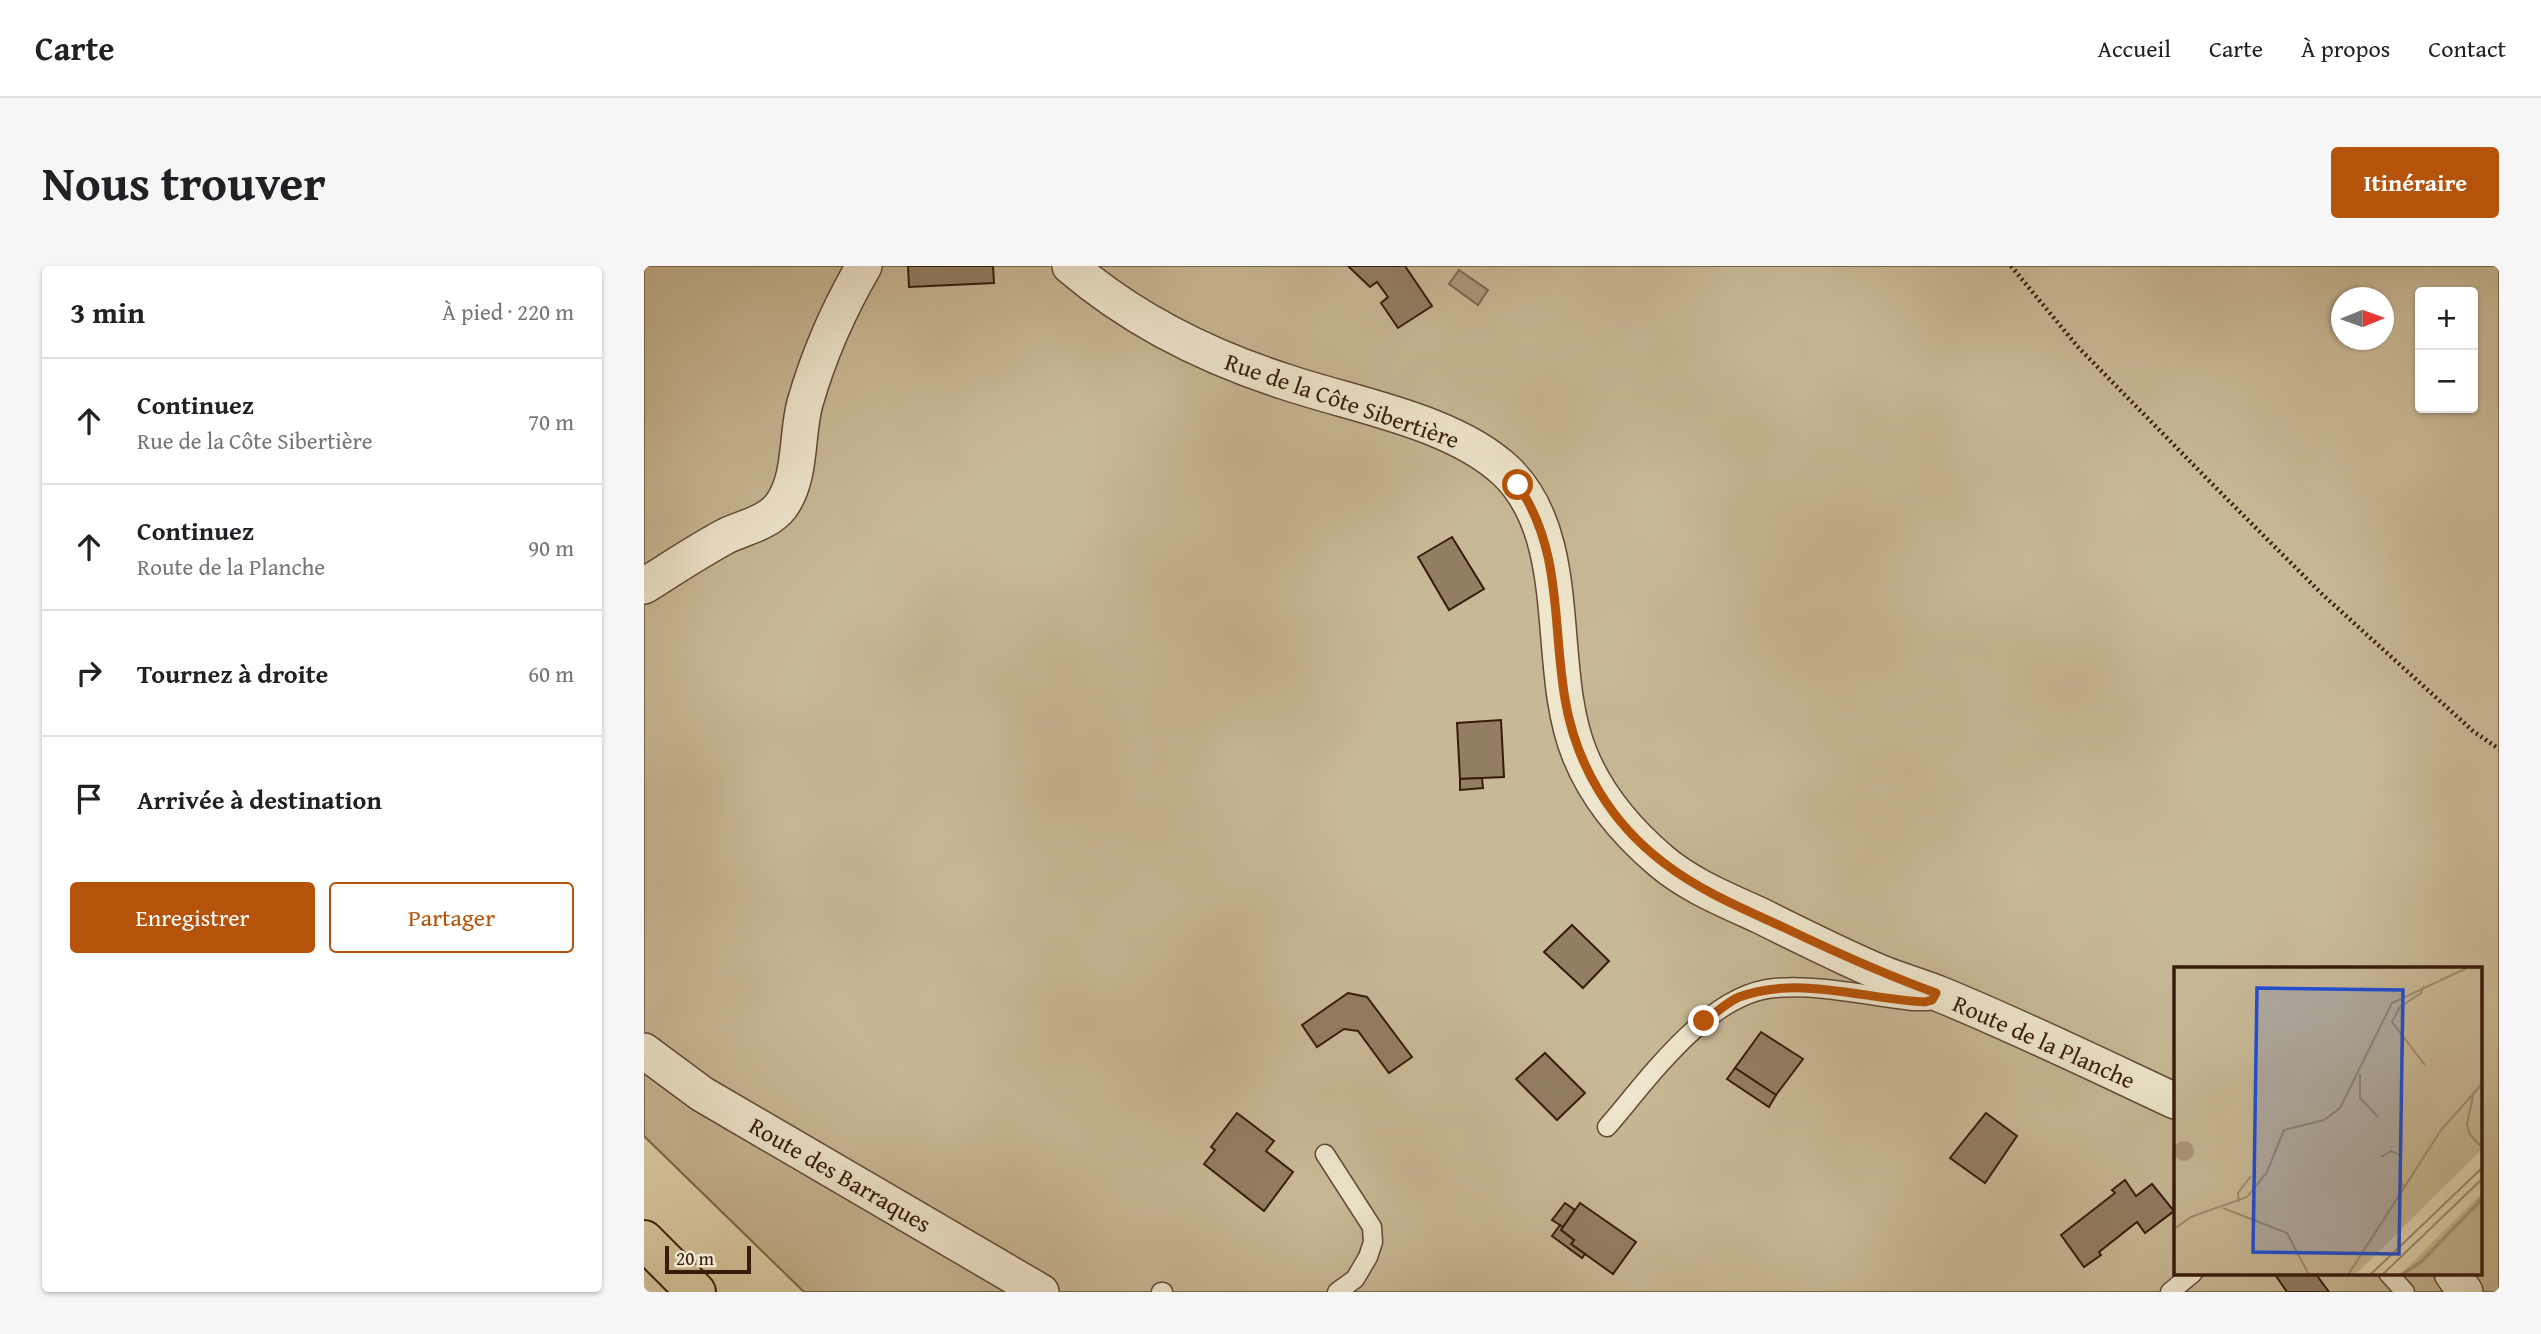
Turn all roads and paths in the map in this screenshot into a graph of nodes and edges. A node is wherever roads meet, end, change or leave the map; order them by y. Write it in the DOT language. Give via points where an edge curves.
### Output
graph roads {
  1 [pos="864,266"];
  2 [pos="1070,266"];
  3 [pos="2011,266"];
  4 [pos="644,586"];
  5 [pos="2499,749"];
  6 [pos="1597,789"];
  7 [pos="1936,993"];
  8 [pos="644,1051"];
  9 [pos="2174,1101"];
  10 [pos="1606,1127"];
  11 [pos="1325,1154"];
  12 [pos="644,1240"];
  13 [pos="2191,1275"];
  14 [pos="2390,1275"];
  15 [pos="2453,1275"];
  16 [pos="696,1292"];
  17 [pos="1041,1292"];
  18 [pos="1337,1292"];
  19 [pos="2170,1292"];
  20 [pos="2405,1292"];
  21 [pos="2465,1292"];
  1 -- 4 [label="street" via="817,366 804,406 791,483 781,506 766,519 726,536"];
  2 -- 6 [label="street, Rue de la Côte Sibertière" via="1139,316 1208,354 1425,425 1479,451 1506,472 1528,500 1549,554 1564,699 1578,751"];
  3 -- 5 [label="path" via="2078,346 2323,595 2473,731"];
  6 -- 7 [label="street, Route de la Planche" via="1618,819 1664,863 1713,894 1874,970"];
  7 -- 9 [label="street, Route de la Planche"];
  7 -- 10 [label="lane" via="1925,1002 1772,988 1737,998 1704,1021"];
  8 -- 17 [label="street, Route des Barraques" via="713,1100"];
  11 -- 18 [label="lane" via="1367,1219 1373,1242 1355,1279"];
  12 -- 16 [label="highway"];
  13 -- 19 [label="lane"];
  14 -- 20 [label="lane"];
  15 -- 21 [label="street"];
}
